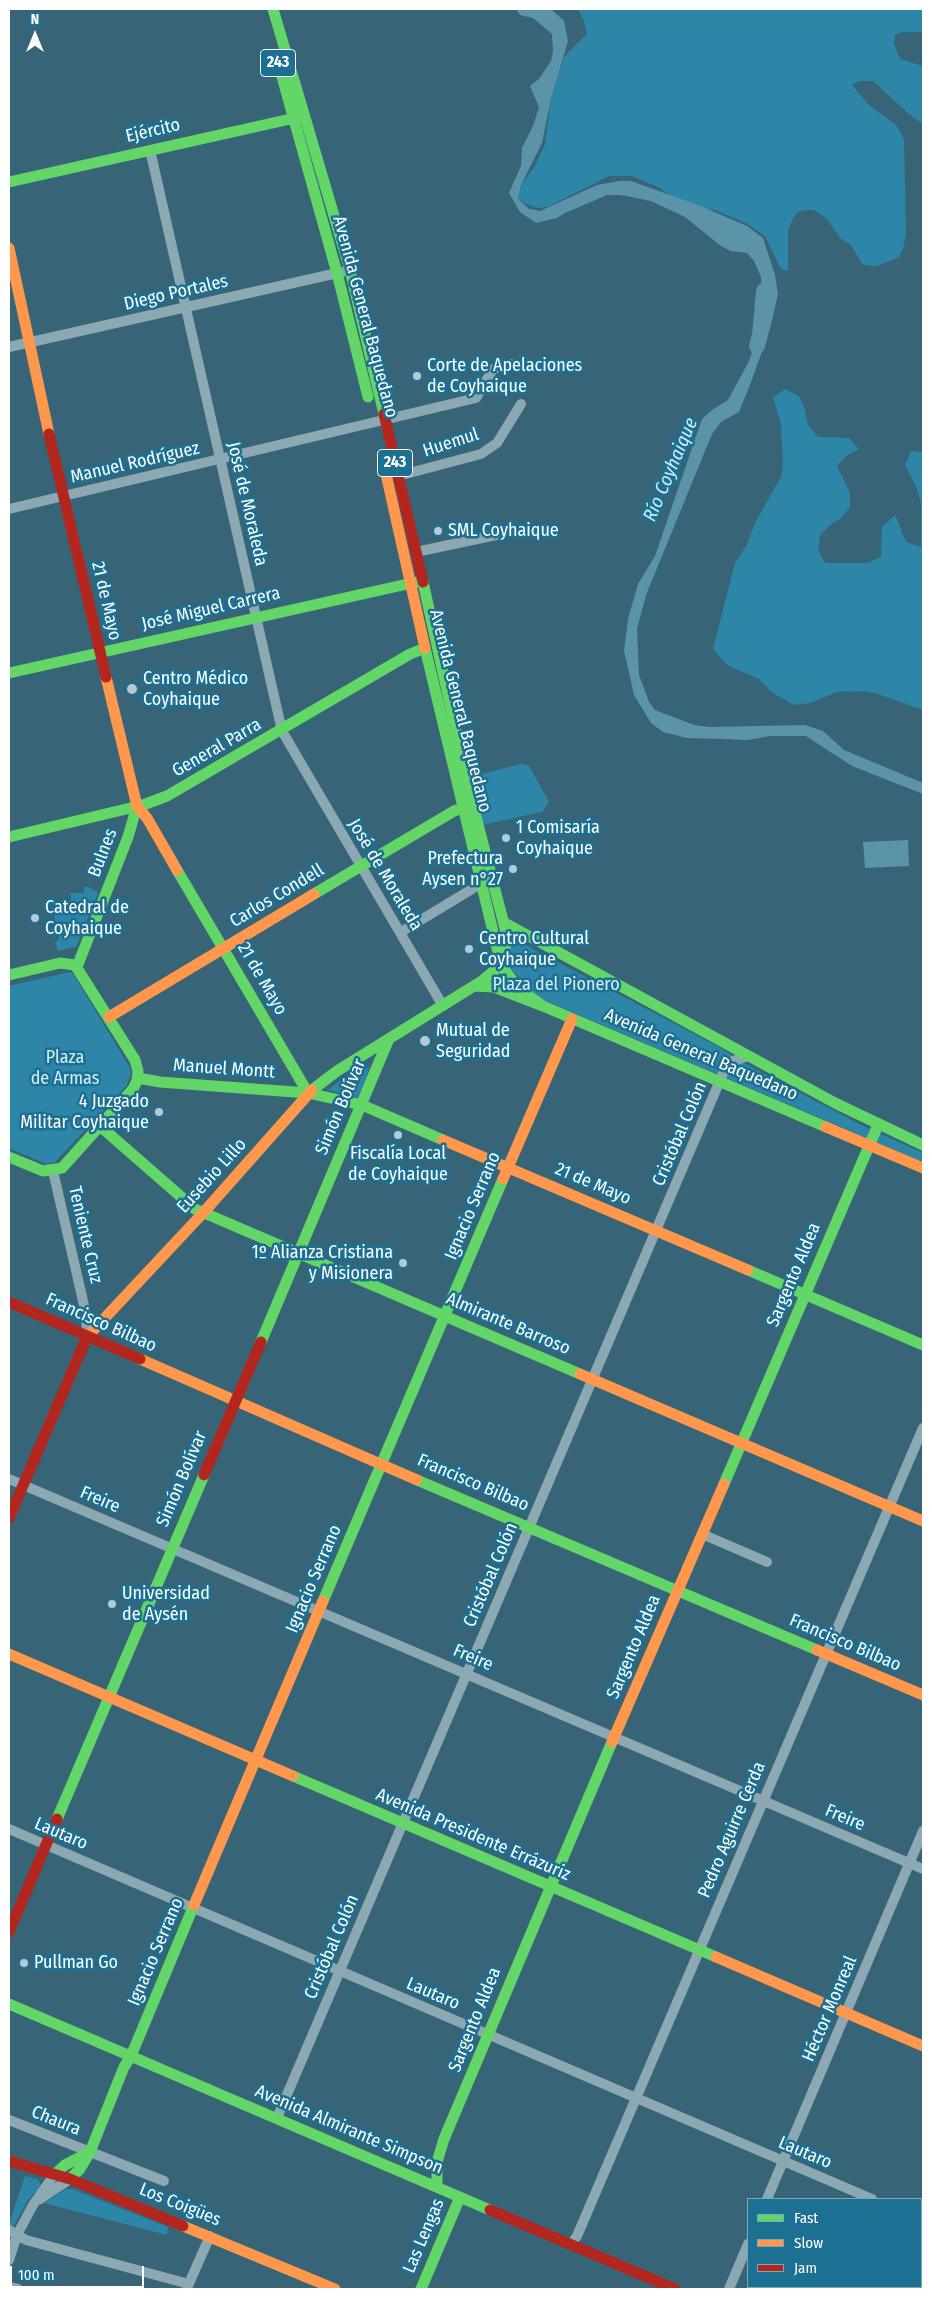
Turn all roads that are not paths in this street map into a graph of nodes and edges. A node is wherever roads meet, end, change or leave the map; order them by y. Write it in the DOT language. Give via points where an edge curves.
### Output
graph roads {
  1 [pos="262,9"];
  2 [pos="273,9"];
  3 [pos="279,48"];
  4 [pos="305,115"];
  5 [pos="293,118"];
  6 [pos="150,150"];
  7 [pos="9,182"];
  8 [pos="9,248"];
  9 [pos="10,262"];
  10 [pos="350,270"];
  11 [pos="337,273"];
  12 [pos="186,307"];
  13 [pos="30,342"];
  14 [pos="9,347"];
  15 [pos="511,364"];
  16 [pos="521,404"];
  17 [pos="380,422"];
  18 [pos="220,460"];
  19 [pos="398,476"];
  20 [pos="63,496"];
  21 [pos="9,509"];
  22 [pos="510,532"];
  23 [pos="416,552"];
  24 [pos="416,582"];
  25 [pos="257,617"];
  26 [pos="425,648"];
  27 [pos="100,652"];
  28 [pos="440,656"];
  29 [pos="9,673"];
  30 [pos="282,730"];
  31 [pos="469,805"];
  32 [pos="137,806"];
  33 [pos="157,835"];
  34 [pos="9,837"];
  35 [pos="128,837"];
  36 [pos="361,867"];
  37 [pos="482,883"];
  38 [pos="503,922"];
  39 [pos="401,932"];
  40 [pos="224,948"];
  41 [pos="502,965"];
  42 [pos="77,967"];
  43 [pos="9,975"];
  44 [pos="475,986"];
  45 [pos="443,1006"];
  46 [pos="543,1006"];
  47 [pos="109,1018"];
  48 [pos="572,1019"];
  49 [pos="388,1040"];
  50 [pos="748,1056"];
  51 [pos="138,1078"];
  52 [pos="720,1083"];
  53 [pos="308,1092"];
  54 [pos="362,1105"];
  55 [pos="878,1124"];
  56 [pos="100,1126"];
  57 [pos="869,1145"];
  58 [pos="923,1145"];
  59 [pos="9,1157"];
  60 [pos="509,1167"];
  61 [pos="923,1168"];
  62 [pos="53,1172"];
  63 [pos="203,1213"];
  64 [pos="656,1230"];
  65 [pos="298,1254"];
  66 [pos="805,1294"];
  67 [pos="9,1302"];
  68 [pos="445,1317"];
  69 [pos="87,1336"];
  70 [pos="923,1344"];
  71 [pos="592,1380"];
  72 [pos="235,1400"];
  73 [pos="923,1428"];
  74 [pos="741,1443"];
  75 [pos="383,1464"];
  76 [pos="9,1479"];
  77 [pos="23,1485"];
  78 [pos="889,1507"];
  79 [pos="9,1518"];
  80 [pos="923,1522"];
  81 [pos="529,1526"];
  82 [pos="702,1534"];
  83 [pos="171,1549"];
  84 [pos="767,1562"];
  85 [pos="678,1590"];
  86 [pos="320,1611"];
  87 [pos="9,1654"];
  88 [pos="826,1654"];
  89 [pos="467,1674"];
  90 [pos="923,1695"];
  91 [pos="109,1697"];
  92 [pos="614,1737"];
  93 [pos="255,1760"];
  94 [pos="763,1800"];
  95 [pos="403,1824"];
  96 [pos="9,1829"];
  97 [pos="923,1831"];
  98 [pos="46,1845"];
  99 [pos="910,1863"];
  100 [pos="923,1869"];
  101 [pos="550,1886"];
  102 [pos="193,1909"];
  103 [pos="9,1932"];
  104 [pos="698,1950"];
  105 [pos="340,1972"];
  106 [pos="9,2004"];
  107 [pos="845,2013"];
  108 [pos="488,2035"];
  109 [pos="923,2046"];
  110 [pos="132,2056"];
  111 [pos="635,2098"];
  112 [pos="276,2118"];
  113 [pos="9,2120"];
  114 [pos="90,2152"];
  115 [pos="9,2161"];
  116 [pos="783,2161"];
  117 [pos="54,2174"];
  118 [pos="70,2179"];
  119 [pos="164,2181"];
  120 [pos="438,2188"];
  121 [pos="460,2197"];
  122 [pos="767,2198"];
  123 [pos="870,2198"];
  124 [pos="33,2204"];
  125 [pos="13,2232"];
  126 [pos="210,2236"];
  127 [pos="571,2245"];
  128 [pos="747,2246"];
  129 [pos="9,2260"];
  130 [pos="310,2284"];
  131 [pos="9,2287"];
  132 [pos="188,2287"];
  133 [pos="18,2289"];
  134 [pos="335,2289"];
  135 [pos="420,2289"];
  136 [pos="675,2289"];
  137 [pos="729,2289"];
  1 -- 3 [label="street, Avenida General Baquedano / 243"];
  2 -- 3 [label="street, Avenida General Baquedano / 243"];
  3 -- 4 [label="street, Avenida General Baquedano / 243"];
  3 -- 5 [label="street, Avenida General Baquedano / 243"];
  4 -- 5 [label="street, Ejército"];
  4 -- 10 [label="street, Avenida General Baquedano / 243"];
  5 -- 6 [label="street, Ejército"];
  5 -- 11 [label="street, Avenida General Baquedano / 243"];
  6 -- 7 [label="street, Ejército"];
  6 -- 12 [label="street, José de Moraleda"];
  8 -- 9 [label="street, 21 de Mayo"];
  9 -- 13 [label="street, 21 de Mayo"];
  10 -- 11 [label="street, Diego Portales"];
  10 -- 17 [label="street, Avenida General Baquedano / 243"];
  11 -- 12 [label="street, Diego Portales"];
  11 -- 17 [label="street, Avenida General Baquedano / 243"];
  12 -- 13 [label="street, Diego Portales"];
  12 -- 18 [label="street, José de Moraleda"];
  13 -- 14 [label="street, Diego Portales"];
  13 -- 20 [label="street, 21 de Mayo"];
  15 -- 17 [label="street, Manuel Rodríguez" via="493,369 476,398"];
  16 -- 19 [label="street, Huemul" via="497,443 481,454"];
  17 -- 18 [label="street, Manuel Rodríguez"];
  17 -- 19 [label="street, Avenida General Baquedano / 243"];
  17 -- 24 [label="street, Avenida General Baquedano / 243"];
  18 -- 20 [label="street, Manuel Rodríguez"];
  18 -- 25 [label="street, José de Moraleda"];
  19 -- 23 [label="street, Avenida General Baquedano / 243"];
  20 -- 21 [label="street, Manuel Rodríguez"];
  20 -- 27 [label="street, 21 de Mayo"];
  22 -- 23 [label="street"];
  23 -- 24 [label="street, Avenida General Baquedano / 243"];
  24 -- 25 [label="street, José Miguel Carrera"];
  24 -- 26 [label="street, Avenida General Baquedano / 243"];
  24 -- 28 [label="street, Avenida General Baquedano / 243"];
  25 -- 27 [label="street, José Miguel Carrera"];
  25 -- 30 [label="street, José de Moraleda"];
  26 -- 28 [label="street"];
  26 -- 30 [label="street, General Parra"];
  26 -- 31 [label="street, Avenida General Baquedano / 243"];
  27 -- 29 [label="street, José Miguel Carrera"];
  27 -- 32 [label="street, 21 de Mayo"];
  28 -- 31 [label="street, Avenida General Baquedano / 243"];
  30 -- 32 [label="street, General Parra" via="167,796"];
  30 -- 36 [label="street, José de Moraleda"];
  31 -- 36 [label="street, Carlos Condell"];
  31 -- 37 [label="street, Avenida General Baquedano / 243"];
  31 -- 38 [label="street, Avenida General Baquedano / 243"];
  32 -- 33 [label="street, 21 de Mayo"];
  32 -- 34 [label="street, General Parra"];
  32 -- 35 [label="street, Bulnes"];
  33 -- 35 [label="street" via="141,832"];
  33 -- 40 [label="street, 21 de Mayo"];
  35 -- 42 [label="street, Bulnes"];
  36 -- 39 [label="street, José de Moraleda"];
  36 -- 40 [label="street, Carlos Condell"];
  37 -- 39 [label="street"];
  37 -- 41 [label="street, Avenida General Baquedano / 243"];
  38 -- 41 [label="street" via="506,943"];
  38 -- 50 [label="street, Avenida General Baquedano"];
  39 -- 45 [label="street, José de Moraleda"];
  40 -- 47 [label="street, Carlos Condell"];
  40 -- 53 [label="street, 21 de Mayo"];
  41 -- 44 [label="street, Eusebio Lillo"];
  41 -- 46 [label="street, Avenida General Baquedano / 243" via="519,989"];
  42 -- 43 [label="street" via="60,963"];
  42 -- 47 [label="street"];
  44 -- 45 [label="street, Eusebio Lillo"];
  44 -- 46 [label="street" via="494,988"];
  45 -- 49 [label="street, Eusebio Lillo"];
  46 -- 48 [label="street, Avenida General Baquedano / 243"];
  47 -- 51 [label="street" via="135,1060"];
  48 -- 52 [label="street, Avenida General Baquedano / 243"];
  48 -- 60 [label="street, Ignacio Serrano"];
  49 -- 53 [label="street, Eusebio Lillo"];
  49 -- 54 [label="street, Simón Bolívar"];
  50 -- 52 [label="street, Cristóbal Colón" via="729,1064"];
  50 -- 55 [label="street, Avenida General Baquedano"];
  51 -- 53 [label="street, Manuel Montt"];
  51 -- 56 [label="street" via="133,1089"];
  52 -- 57 [label="street, Avenida General Baquedano / 243"];
  52 -- 64 [label="street, Cristóbal Colón"];
  53 -- 54 [label="street, 21 de Mayo"];
  53 -- 63 [label="street, Eusebio Lillo"];
  54 -- 60 [label="street, 21 de Mayo"];
  54 -- 65 [label="street, Simón Bolívar"];
  55 -- 57 [label="street, Sargento Aldea"];
  55 -- 58 [label="street, Avenida General Baquedano"];
  56 -- 62 [label="street" via="66,1165"];
  56 -- 63 [label="street, Almirante Barroso"];
  57 -- 61 [label="street, Avenida General Baquedano / 243"];
  57 -- 66 [label="street, Sargento Aldea"];
  59 -- 62 [label="street"];
  60 -- 64 [label="street, 21 de Mayo"];
  60 -- 68 [label="street, Ignacio Serrano"];
  62 -- 69 [label="street, Teniente Cruz" via="86,1314"];
  63 -- 65 [label="street, Almirante Barroso"];
  63 -- 69 [label="street, Eusebio Lillo"];
  64 -- 66 [label="street, 21 de Mayo"];
  64 -- 71 [label="street, Cristóbal Colón"];
  65 -- 68 [label="street, Almirante Barroso"];
  65 -- 72 [label="street, Simón Bolívar"];
  66 -- 70 [label="street, 21 de Mayo"];
  66 -- 74 [label="street, Sargento Aldea"];
  67 -- 69 [label="street, Francisco Bilbao"];
  68 -- 71 [label="street, Almirante Barroso"];
  68 -- 75 [label="street, Ignacio Serrano"];
  69 -- 72 [label="street, Francisco Bilbao"];
  69 -- 77 [label="street, Eusebio Lillo"];
  71 -- 74 [label="street, Almirante Barroso"];
  71 -- 81 [label="street, Cristóbal Colón"];
  72 -- 75 [label="street, Francisco Bilbao"];
  72 -- 83 [label="street, Simón Bolívar"];
  73 -- 78 [label="street, Pedro Aguirre Cerda"];
  74 -- 78 [label="street, Almirante Barroso"];
  74 -- 82 [label="street, Sargento Aldea"];
  75 -- 81 [label="street, Francisco Bilbao"];
  75 -- 86 [label="street, Ignacio Serrano"];
  76 -- 77 [label="street, Freire"];
  77 -- 79 [label="street, Eusebio Lillo"];
  77 -- 83 [label="street, Freire"];
  78 -- 80 [label="street, Almirante Barroso"];
  78 -- 88 [label="street, Pedro Aguirre Cerda"];
  81 -- 85 [label="street, Francisco Bilbao"];
  81 -- 89 [label="street, Cristóbal Colón"];
  82 -- 84 [label="street"];
  82 -- 85 [label="street, Sargento Aldea"];
  83 -- 86 [label="street, Freire"];
  83 -- 91 [label="street, Simón Bolívar"];
  85 -- 88 [label="street, Francisco Bilbao"];
  85 -- 92 [label="street, Sargento Aldea"];
  86 -- 89 [label="street, Freire"];
  86 -- 93 [label="street, Ignacio Serrano"];
  87 -- 91 [label="street, Avenida Presidente Errázuriz"];
  88 -- 90 [label="street, Francisco Bilbao"];
  88 -- 94 [label="street, Pedro Aguirre Cerda"];
  89 -- 92 [label="street, Freire"];
  89 -- 95 [label="street, Cristóbal Colón"];
  91 -- 93 [label="street, Avenida Presidente Errázuriz"];
  91 -- 98 [label="street, Simón Bolívar"];
  92 -- 94 [label="street, Freire"];
  92 -- 101 [label="street, Sargento Aldea"];
  93 -- 95 [label="street, Avenida Presidente Errázuriz"];
  93 -- 102 [label="street, Ignacio Serrano"];
  94 -- 99 [label="street, Freire"];
  94 -- 104 [label="street, Pedro Aguirre Cerda"];
  95 -- 101 [label="street, Avenida Presidente Errázuriz"];
  95 -- 105 [label="street, Cristóbal Colón"];
  96 -- 98 [label="street, Lautaro"];
  97 -- 99 [label="street, Héctor Monreal"];
  98 -- 102 [label="street, Lautaro"];
  98 -- 103 [label="street, Simón Bolívar"];
  99 -- 100 [label="street, Freire"];
  99 -- 107 [label="street, Héctor Monreal"];
  101 -- 104 [label="street, Avenida Presidente Errázuriz"];
  101 -- 108 [label="street, Sargento Aldea"];
  102 -- 105 [label="street, Lautaro"];
  102 -- 110 [label="street, Ignacio Serrano"];
  104 -- 107 [label="street, Avenida Presidente Errázuriz"];
  104 -- 111 [label="street, Pedro Aguirre Cerda"];
  105 -- 108 [label="street, Lautaro"];
  105 -- 112 [label="street, Cristóbal Colón"];
  106 -- 110 [label="street, Avenida Almirante Simpson"];
  107 -- 109 [label="street, Avenida Presidente Errázuriz"];
  107 -- 116 [label="street, Héctor Monreal"];
  108 -- 111 [label="street, Lautaro"];
  108 -- 120 [label="street, Sargento Aldea" via="441,2148 436,2169"];
  110 -- 112 [label="street, Avenida Almirante Simpson"];
  110 -- 114 [label="street, Ignacio Serrano" via="124,2067"];
  111 -- 116 [label="street, Lautaro"];
  111 -- 127 [label="street, Pedro Aguirre Cerda"];
  112 -- 120 [label="street, Avenida Almirante Simpson"];
  113 -- 114 [label="street, Chaura"];
  114 -- 117 [label="street, Ignacio Serrano"];
  114 -- 118 [label="street, Ignacio Serrano"];
  114 -- 119 [label="street, Chaura"];
  115 -- 117 [label="street, Los Coigües"];
  116 -- 122 [label="street, Héctor Monreal"];
  116 -- 123 [label="street, Lautaro"];
  117 -- 118 [label="street, Los Coigües"];
  117 -- 124 [label="street, Ignacio Serrano"];
  118 -- 124 [label="street, Ignacio Serrano"];
  118 -- 126 [label="street, Los Coigües"];
  120 -- 121 [label="street, Avenida Almirante Simpson"];
  121 -- 127 [label="street, Avenida Almirante Simpson"];
  121 -- 135 [label="street, Las Lengas"];
  124 -- 125 [label="street, Ignacio Serrano"];
  125 -- 129 [label="street, Ignacio Serrano"];
  125 -- 132 [label="street" via="26,2240"];
  126 -- 130 [label="street, Los Coigües"];
  126 -- 132 [label="street"];
  127 -- 136 [label="street, Avenida Almirante Simpson"];
  128 -- 137 [label="street"];
  130 -- 134 [label="street, Los Coigües"];
  131 -- 133 [label="street"];
}
